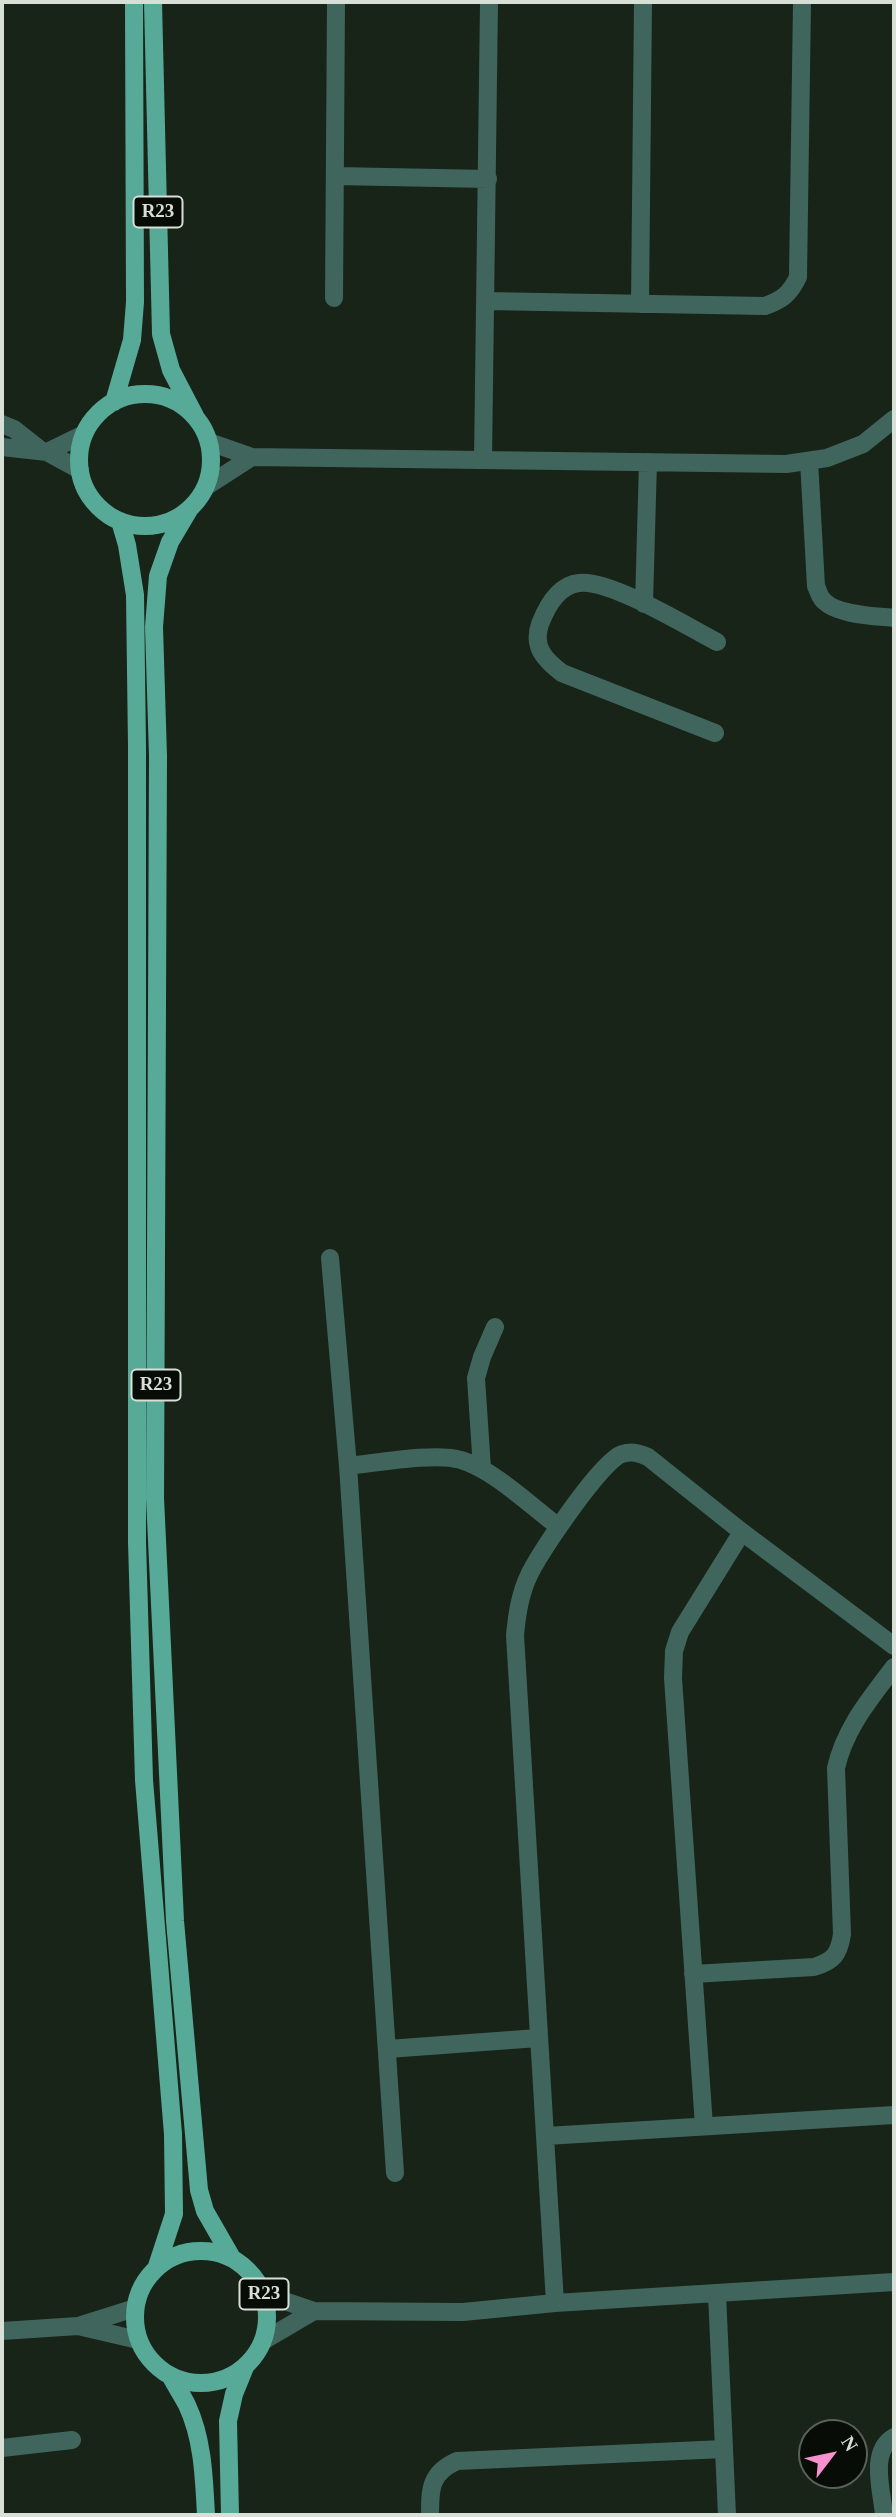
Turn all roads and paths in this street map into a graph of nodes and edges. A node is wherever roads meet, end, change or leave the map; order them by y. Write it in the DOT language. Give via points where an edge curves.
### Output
graph roads {
  1 [pos="135,2"];
  2 [pos="153,2"];
  3 [pos="336,2"];
  4 [pos="489,2"];
  5 [pos="643,2"];
  6 [pos="802,2"];
  7 [pos="336,176"];
  8 [pos="488,179"];
  9 [pos="334,298"];
  10 [pos="486,301"];
  11 [pos="640,304"];
  12 [pos="114,402"];
  13 [pos="195,416"];
  14 [pos="894,419"];
  15 [pos="2,424"];
  16 [pos="84,434"];
  17 [pos="209,442"];
  18 [pos="2,447"];
  19 [pos="45,451"];
  20 [pos="252,457"];
  21 [pos="483,460"];
  22 [pos="809,461"];
  23 [pos="648,462"];
  24 [pos="80,470"];
  25 [pos="207,486"];
  26 [pos="190,510"];
  27 [pos="120,521"];
  28 [pos="644,604"];
  29 [pos="894,618"];
  30 [pos="717,642"];
  31 [pos="715,733"];
  32 [pos="330,1258"];
  33 [pos="495,1327"];
  34 [pos="348,1466"];
  35 [pos="482,1469"];
  36 [pos="559,1527"];
  37 [pos="742,1532"];
  38 [pos="894,1646"];
  39 [pos="894,1667"];
  40 [pos="693,1974"];
  41 [pos="538,2038"];
  42 [pos="388,2049"];
  43 [pos="894,2115"];
  44 [pos="704,2126"];
  45 [pos="546,2136"];
  46 [pos="395,2173"];
  47 [pos="232,2258"];
  48 [pos="157,2266"];
  49 [pos="894,2282"];
  50 [pos="264,2294"];
  51 [pos="717,2294"];
  52 [pos="555,2303"];
  53 [pos="135,2308"];
  54 [pos="314,2312"];
  55 [pos="78,2326"];
  56 [pos="2,2331"];
  57 [pos="138,2340"];
  58 [pos="263,2341"];
  59 [pos="245,2367"];
  60 [pos="170,2375"];
  61 [pos="894,2437"];
  62 [pos="72,2440"];
  63 [pos="2,2448"];
  64 [pos="724,2449"];
  65 [pos="206,2515"];
  66 [pos="230,2515"];
  67 [pos="430,2515"];
  68 [pos="727,2515"];
  69 [pos="884,2515"];
  1 -- 12 [label="main road, R23" via="135,302 132,340"];
  2 -- 13 [label="main road, R23" via="161,334 171,370"];
  3 -- 7 [label="street"];
  4 -- 8 [label="street"];
  5 -- 11 [label="street"];
  6 -- 11 [label="street" via="798,277 792,291 765,306"];
  7 -- 8 [label="street"];
  7 -- 9 [label="street"];
  8 -- 10 [label="street"];
  10 -- 11 [label="street"];
  10 -- 21 [label="street"];
  12 -- 13 [label="main road, R23" via="156,394 171,398"];
  12 -- 16 [label="main road" via="96,415"];
  13 -- 17 [label="main road, R23"];
  14 -- 22 [label="street" via="863,444"];
  15 -- 19 [label="street"];
  16 -- 19 [label="street"];
  16 -- 24 [label="main road"];
  17 -- 20 [label="street"];
  17 -- 25 [label="main road, R23"];
  18 -- 19 [label="street"];
  19 -- 24 [label="street"];
  20 -- 21 [label="street"];
  20 -- 25 [label="street"];
  21 -- 23 [label="street"];
  22 -- 23 [label="street"];
  22 -- 29 [label="street" via="816,586 823,601 854,613"];
  23 -- 28 [label="street"];
  24 -- 27 [label="main road" via="89,495"];
  25 -- 26 [label="main road, R23"];
  26 -- 27 [label="main road" via="149,527"];
  26 -- 47 [label="main road, R23" via="170,542 158,576 154,627 158,756 155,1498 175,1921 199,2190 205,2211"];
  27 -- 48 [label="main road, R23" via="135,595 136,1542 143,1767 175,2189 174,2214"];
  28 -- 30 [label="street"];
  28 -- 31 [label="street" via="593,583 577,583 562,590 540,625 537,640 544,659 562,673"];
  32 -- 34 [label="street"];
  33 -- 35 [label="street" via="476,1378"];
  34 -- 35 [label="street" via="436,1458 460,1459"];
  34 -- 42 [label="street"];
  35 -- 36 [label="street"];
  36 -- 37 [label="street" via="608,1462 635,1452 648,1457"];
  36 -- 41 [label="street" via="530,1574 518,1605 515,1636"];
  37 -- 38 [label="street"];
  37 -- 40 [label="street" via="680,1632 674,1651"];
  39 -- 40 [label="street" via="849,1730 836,1768 840,1951 830,1962 814,1968"];
  40 -- 44 [label="street"];
  41 -- 42 [label="street"];
  41 -- 45 [label="street"];
  42 -- 46 [label="street"];
  43 -- 44 [label="street"];
  44 -- 45 [label="street"];
  45 -- 52 [label="street"];
  47 -- 48 [label="main road, R23" via="218,2252 186,2251"];
  47 -- 50 [label="main road, R23" via="256,2279"];
  48 -- 53 [label="main road, R23" via="146,2278"];
  49 -- 51 [label="street"];
  50 -- 54 [label="street"];
  50 -- 58 [label="main road, R23" via="267,2325"];
  51 -- 52 [label="street"];
  51 -- 64 [label="street"];
  52 -- 54 [label="street" via="463,2312"];
  53 -- 55 [label="street"];
  53 -- 57 [label="main road, R23"];
  54 -- 58 [label="street"];
  55 -- 56 [label="street"];
  55 -- 57 [label="street"];
  57 -- 60 [label="main road" via="156,2366"];
  58 -- 59 [label="main road"];
  59 -- 60 [label="main road" via="216,2382 192,2382"];
  59 -- 66 [label="main road" via="228,2421"];
  60 -- 65 [label="main road" via="196,2431"];
  61 -- 69 [label="street" via="880,2450"];
  62 -- 63 [label="street"];
  64 -- 67 [label="street" via="457,2462 444,2467 434,2479"];
  64 -- 68 [label="street"];
}
